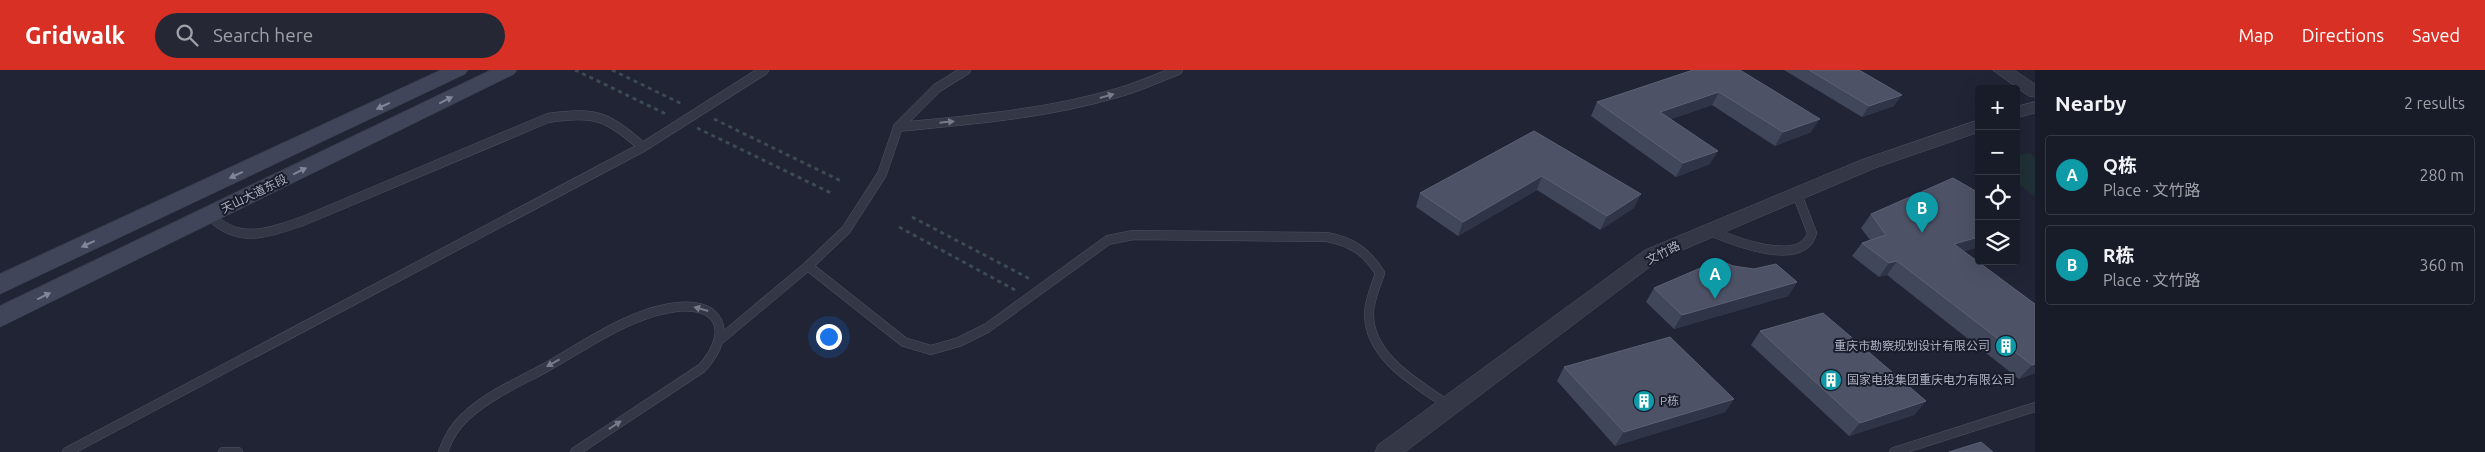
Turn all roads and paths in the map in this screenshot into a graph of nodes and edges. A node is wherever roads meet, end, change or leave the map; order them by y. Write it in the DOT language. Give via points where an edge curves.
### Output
graph roads {
  1 [pos="458,70"];
  2 [pos="508,70"];
  3 [pos="575,70"];
  4 [pos="612,70"];
  5 [pos="764,70"];
  6 [pos="966,70"];
  7 [pos="1178,70"];
  8 [pos="2002,70"];
  9 [pos="2035,92"];
  10 [pos="685,105"];
  11 [pos="2035,107"];
  12 [pos="2020,112"];
  13 [pos="670,116"];
  14 [pos="716,120"];
  15 [pos="898,127"];
  16 [pos="1975,127"];
  17 [pos="701,130"];
  18 [pos="643,147"];
  19 [pos="843,182"];
  20 [pos="831,193"];
  21 [pos="1797,194"];
  22 [pos="209,216"];
  23 [pos="912,217"];
  24 [pos="899,227"];
  25 [pos="1710,231"];
  26 [pos="808,266"];
  27 [pos="0,285"];
  28 [pos="1046,287"];
  29 [pos="1029,298"];
  30 [pos="0,317"];
  31 [pos="722,338"];
  32 [pos="1449,406"];
  33 [pos="2035,407"];
  34 [pos="67,452"];
  35 [pos="223,452"];
  36 [pos="238,452"];
  37 [pos="443,452"];
  38 [pos="574,452"];
  39 [pos="1387,452"];
  40 [pos="1894,452"];
  1 -- 27 [label="main road, 天山大道东段, one-way"];
  22 -- 2 [label="main road, 天山大道东段, one-way"];
  3 -- 13 [label="path"];
  4 -- 10 [label="path"];
  5 -- 18 [label="lane"];
  6 -- 15 [label="lane" via="937,88"];
  15 -- 7 [label="lane, one-way" via="1067,106 1108,96"];
  8 -- 9 [label="street"];
  11 -- 12 [label="street"];
  14 -- 19 [label="path"];
  15 -- 26 [label="lane" via="882,174 846,230"];
  16 -- 21 [label="street, 文竹路" via="1868,164"];
  17 -- 20 [label="path"];
  18 -- 22 [label="lane" via="610,120 592,114 548,118 303,221 274,230 247,233 227,230"];
  18 -- 34 [label="lane"];
  21 -- 25 [label="street, 文竹路"];
  21 -- 25 [label="lane" via="1812,233 1805,244 1787,250 1754,248"];
  30 -- 22 [label="main road, 天山大道东段, one-way"];
  23 -- 28 [label="path"];
  24 -- 29 [label="path"];
  25 -- 32 [label="street, 文竹路" via="1652,255"];
  26 -- 29 [label="lane" via="904,342 931,350 959,342 987,328"];
  26 -- 31 [label="lane"];
  28 -- 29 [label="lane"];
  28 -- 32 [label="lane" via="1108,240 1133,235 1327,237 1348,241 1368,253 1380,273 1369,314 1374,338 1388,359"];
  31 -- 37 [label="lane, one-way" via="719,320 709,310 675,306 641,316 485,401 454,428"];
  38 -- 31 [label="lane, one-way" via="702,368 714,355"];
  32 -- 39 [label="street, 文竹路"];
  33 -- 40 [label="lane"];
  35 -- 36 [label="lane"];
}
